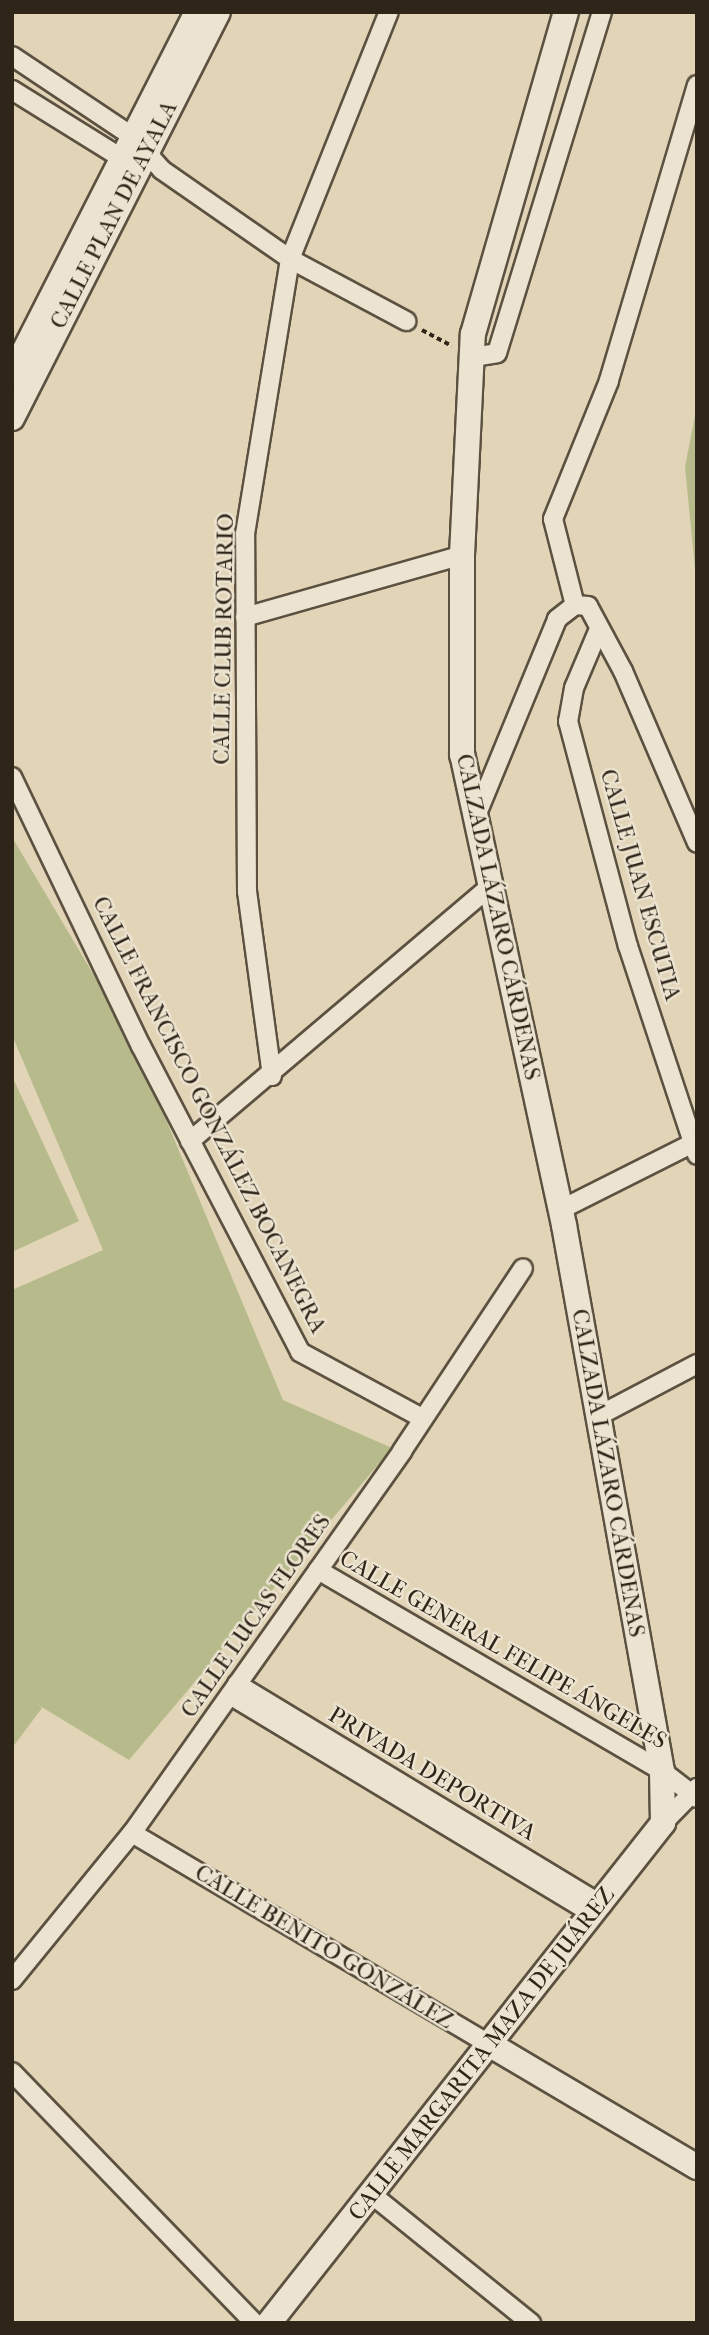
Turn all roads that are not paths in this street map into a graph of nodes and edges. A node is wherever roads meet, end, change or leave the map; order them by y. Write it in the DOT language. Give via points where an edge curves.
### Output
graph roads {
  1 [pos="198,12"];
  2 [pos="218,12"];
  3 [pos="389,12"];
  4 [pos="566,12"];
  5 [pos="602,12"];
  6 [pos="12,56"];
  7 [pos="697,85"];
  8 [pos="12,90"];
  9 [pos="139,156"];
  10 [pos="290,259"];
  11 [pos="406,321"];
  12 [pos="473,357"];
  13 [pos="12,375"];
  14 [pos="12,418"];
  15 [pos="462,555"];
  16 [pos="575,605"];
  17 [pos="245,617"];
  18 [pos="599,629"];
  19 [pos="12,777"];
  20 [pos="476,816"];
  21 [pos="697,843"];
  22 [pos="491,886"];
  23 [pos="272,1076"];
  24 [pos="190,1141"];
  25 [pos="695,1149"];
  26 [pos="560,1210"];
  27 [pos="523,1268"];
  28 [pos="697,1364"];
  29 [pos="598,1416"];
  30 [pos="422,1418"];
  31 [pos="318,1570"];
  32 [pos="234,1690"];
  33 [pos="662,1771"];
  34 [pos="695,1793"];
  35 [pos="663,1823"];
  36 [pos="132,1833"];
  37 [pos="598,1910"];
  38 [pos="12,1980"];
  39 [pos="489,2044"];
  40 [pos="12,2072"];
  41 [pos="697,2167"];
  42 [pos="371,2194"];
  43 [pos="254,2323"];
  44 [pos="269,2323"];
  45 [pos="531,2323"];
  1 -- 9 [label="street, CALLE PLAN DE AYALA"];
  2 -- 9 [label="street, CALLE PLAN DE AYALA"];
  3 -- 10 [label="street, CALLE CLUB ROTARIO"];
  4 -- 12 [label="street, CALZADA LÁZARO CÁRDENAS" via="473,334"];
  5 -- 12 [label="street" via="497,353"];
  6 -- 9 [label="street"];
  7 -- 16 [label="street" via="609,381 553,519"];
  8 -- 9 [label="street"];
  9 -- 10 [label="street"];
  9 -- 13 [label="street, CALLE PLAN DE AYALA"];
  9 -- 14 [label="street, CALLE PLAN DE AYALA"];
  10 -- 11 [label="street"];
  10 -- 17 [label="street, CALLE CLUB ROTARIO" via="245,534"];
  12 -- 15 [label="street, CALZADA LÁZARO CÁRDENAS"];
  15 -- 17 [label="street"];
  15 -- 20 [label="street, CALZADA LÁZARO CÁRDENAS" via="462,755"];
  16 -- 18 [label="street" via="588,606"];
  16 -- 20 [label="street" via="558,618"];
  17 -- 23 [label="street, CALLE CLUB ROTARIO" via="247,892"];
  18 -- 21 [label="street"];
  18 -- 25 [label="street, CALLE JUAN ESCUTIA" via="574,688 568,721 628,946"];
  19 -- 24 [label="street, CALLE FRANCISCO GONZÁLEZ BOCANEGRA"];
  20 -- 22 [label="street, CALZADA LÁZARO CÁRDENAS"];
  22 -- 23 [label="street"];
  22 -- 26 [label="street, CALZADA LÁZARO CÁRDENAS"];
  23 -- 24 [label="street"];
  24 -- 30 [label="street, CALLE FRANCISCO GONZÁLEZ BOCANEGRA" via="300,1352"];
  25 -- 26 [label="street"];
  26 -- 29 [label="street, CALZADA LÁZARO CÁRDENAS"];
  27 -- 30 [label="street, CALLE LUCAS FLORES"];
  28 -- 29 [label="street"];
  29 -- 33 [label="street, CALZADA LÁZARO CÁRDENAS"];
  30 -- 31 [label="street, CALLE LUCAS FLORES"];
  31 -- 32 [label="street, CALLE LUCAS FLORES"];
  31 -- 33 [label="street, CALLE GENERAL FELIPE ÁNGELES"];
  32 -- 36 [label="street, CALLE LUCAS FLORES"];
  32 -- 37 [label="street, PRIVADA DEPORTIVA"];
  33 -- 34 [label="street, CALLE GENERAL FELIPE ÁNGELES"];
  33 -- 35 [label="street, CALZADA LÁZARO CÁRDENAS"];
  34 -- 35 [label="street, CALLE MARGARITA MAZA DE JUÁREZ"];
  35 -- 37 [label="street, CALLE MARGARITA MAZA DE JUÁREZ"];
  36 -- 38 [label="street, CALLE LUCAS FLORES"];
  36 -- 39 [label="street, CALLE BENITO GONZÁLEZ"];
  37 -- 39 [label="street, CALLE MARGARITA MAZA DE JUÁREZ"];
  39 -- 41 [label="street, CALLE BENITO GONZÁLEZ"];
  39 -- 42 [label="street, CALLE MARGARITA MAZA DE JUÁREZ"];
  40 -- 43 [label="street"];
  42 -- 44 [label="street, CALLE MARGARITA MAZA DE JUÁREZ"];
  42 -- 45 [label="street"];
}
